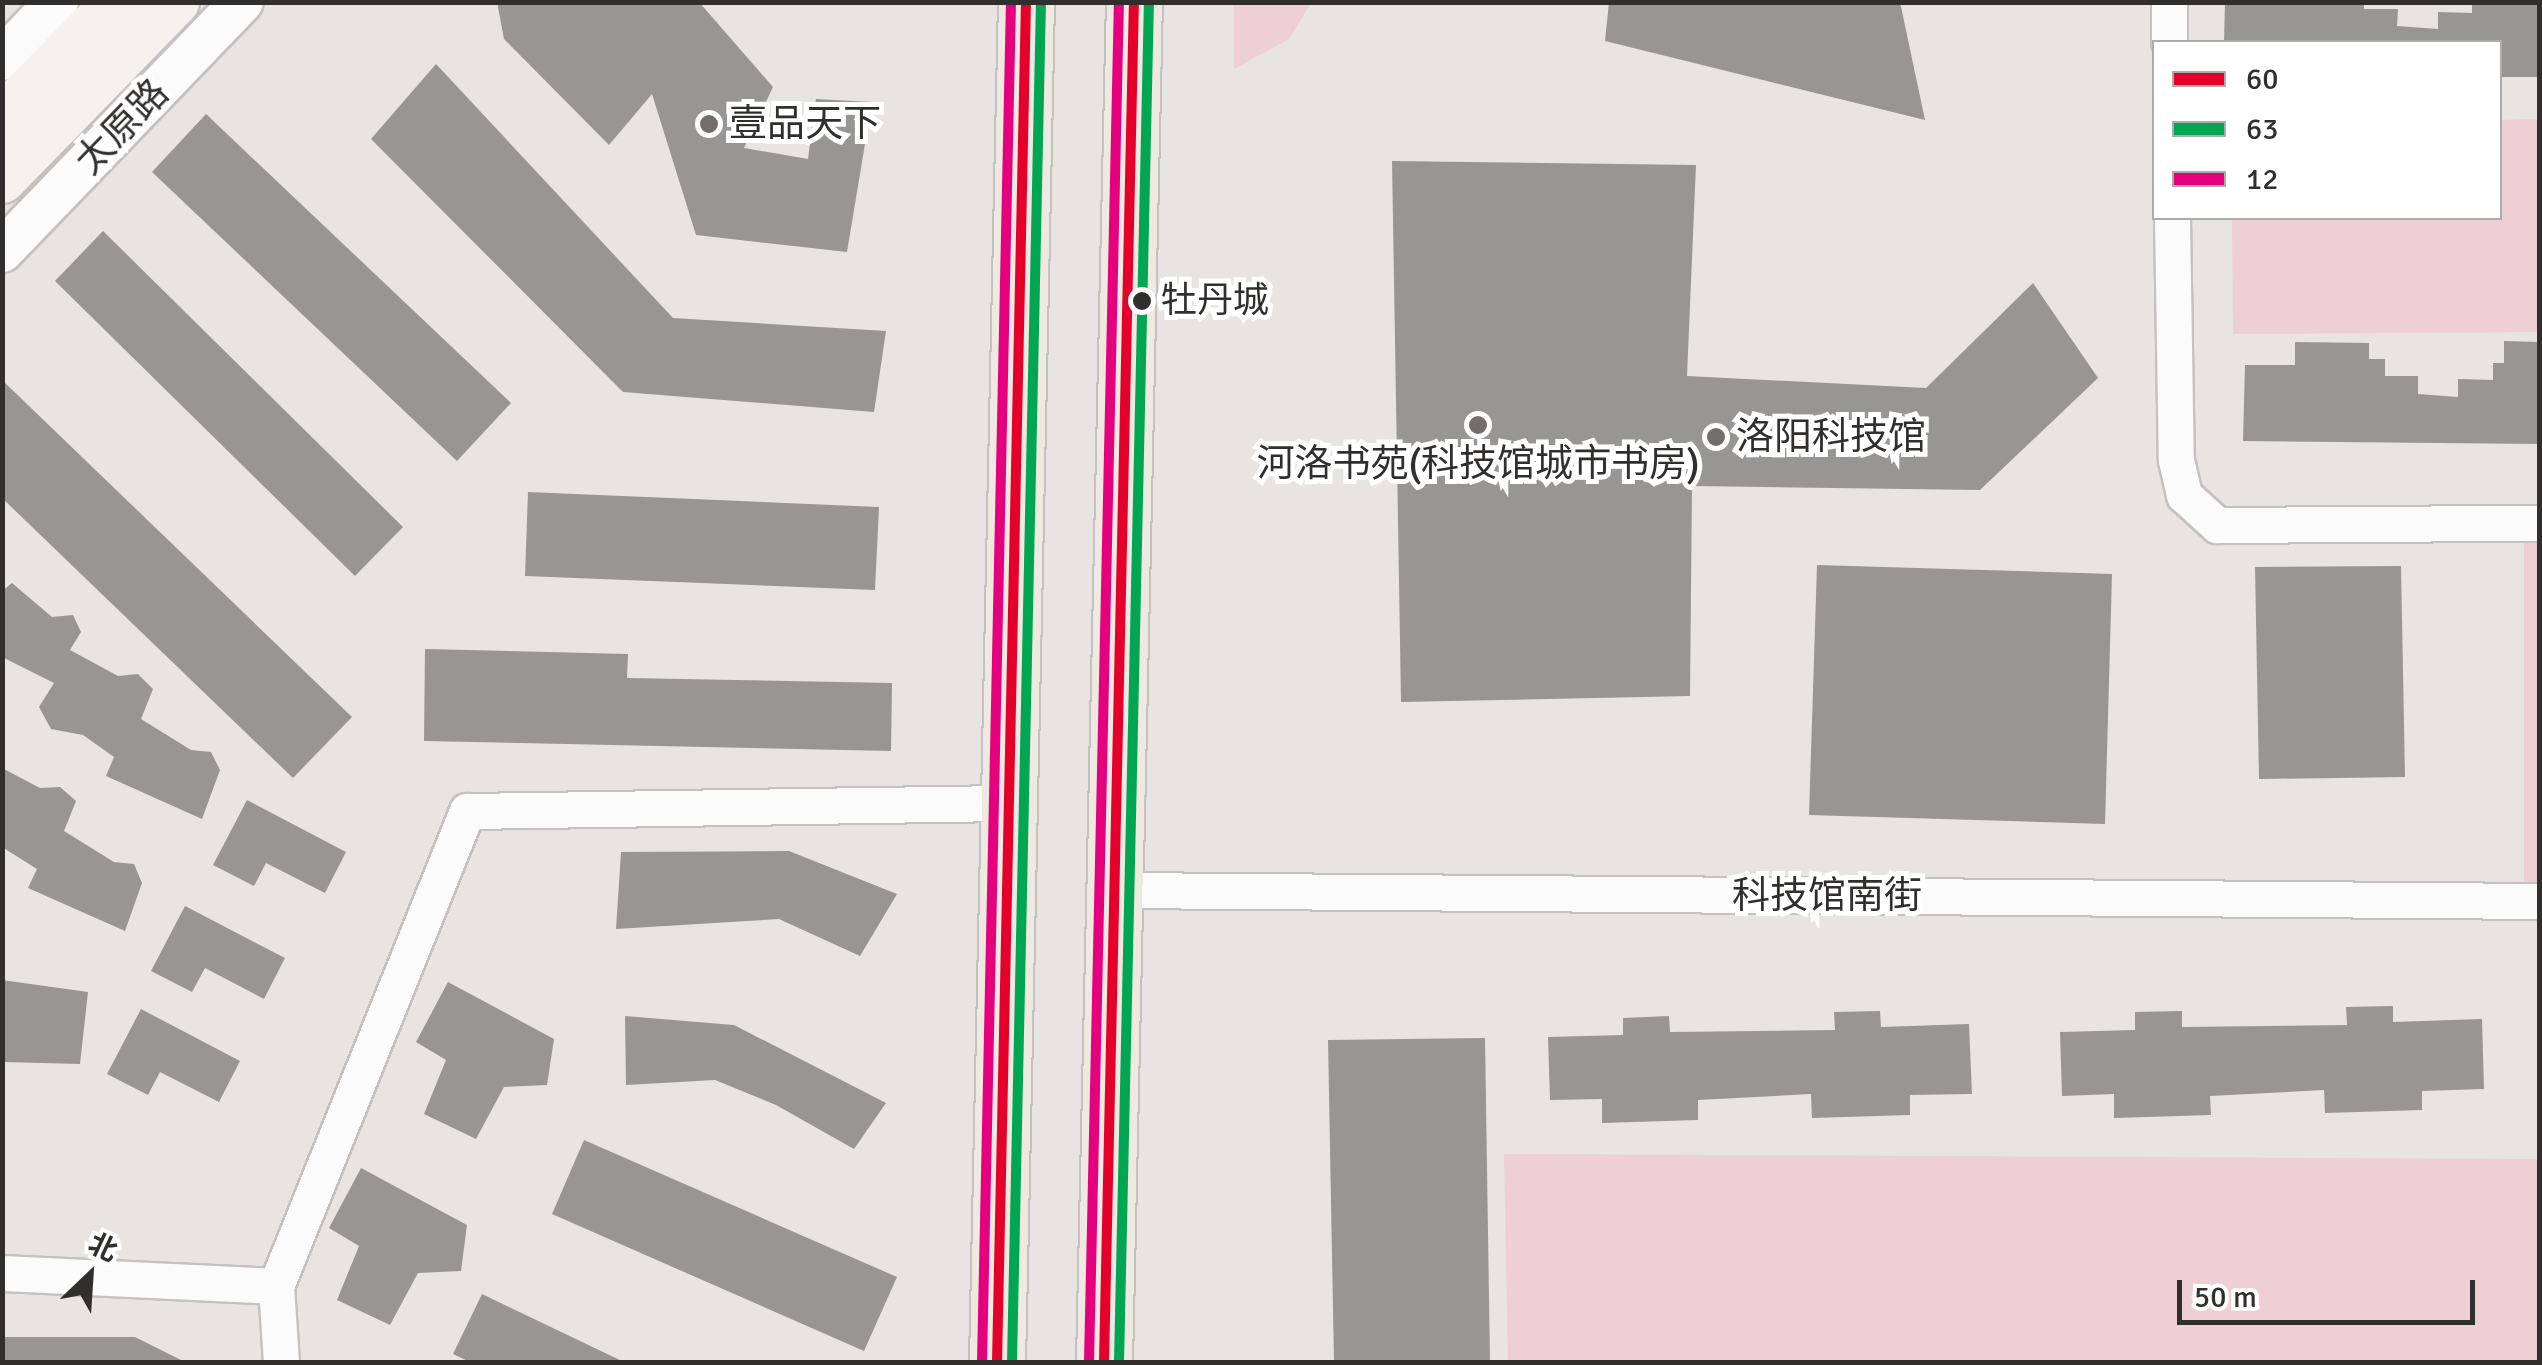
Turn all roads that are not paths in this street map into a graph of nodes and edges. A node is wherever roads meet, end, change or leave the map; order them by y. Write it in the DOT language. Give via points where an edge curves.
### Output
graph roads {
  1 [pos="58,2"];
  2 [pos="117,2"];
  3 [pos="176,2"];
  4 [pos="242,2"];
  5 [pos="1026,2"];
  6 [pos="1134,2"];
  7 [pos="2169,2"];
  8 [pos="2169,40"];
  9 [pos="2,59"];
  10 [pos="2,119"];
  11 [pos="2,178"];
  12 [pos="2172,220"];
  13 [pos="2,251"];
  14 [pos="2540,523"];
  15 [pos="1008,804"];
  16 [pos="1114,890"];
  17 [pos="2540,901"];
  18 [pos="2,1273"];
  19 [pos="276,1286"];
  20 [pos="281,1362"];
  21 [pos="996,1362"];
  22 [pos="1104,1362"];
  1 -- 9 [label="street"];
  2 -- 10 [label="main road"];
  3 -- 11 [label="main road, 太原路"];
  4 -- 13 [label="street, 太原路"];
  5 -- 15 [label="main road"];
  6 -- 16 [label="main road"];
  7 -- 8 [label="street"];
  12 -- 14 [label="street" via="2176,460 2184,495 2216,525"];
  15 -- 19 [label="street" via="467,811"];
  15 -- 21 [label="main road"];
  16 -- 17 [label="street, 科技馆南街"];
  16 -- 22 [label="main road"];
  18 -- 19 [label="street"];
  19 -- 20 [label="street"];
}
